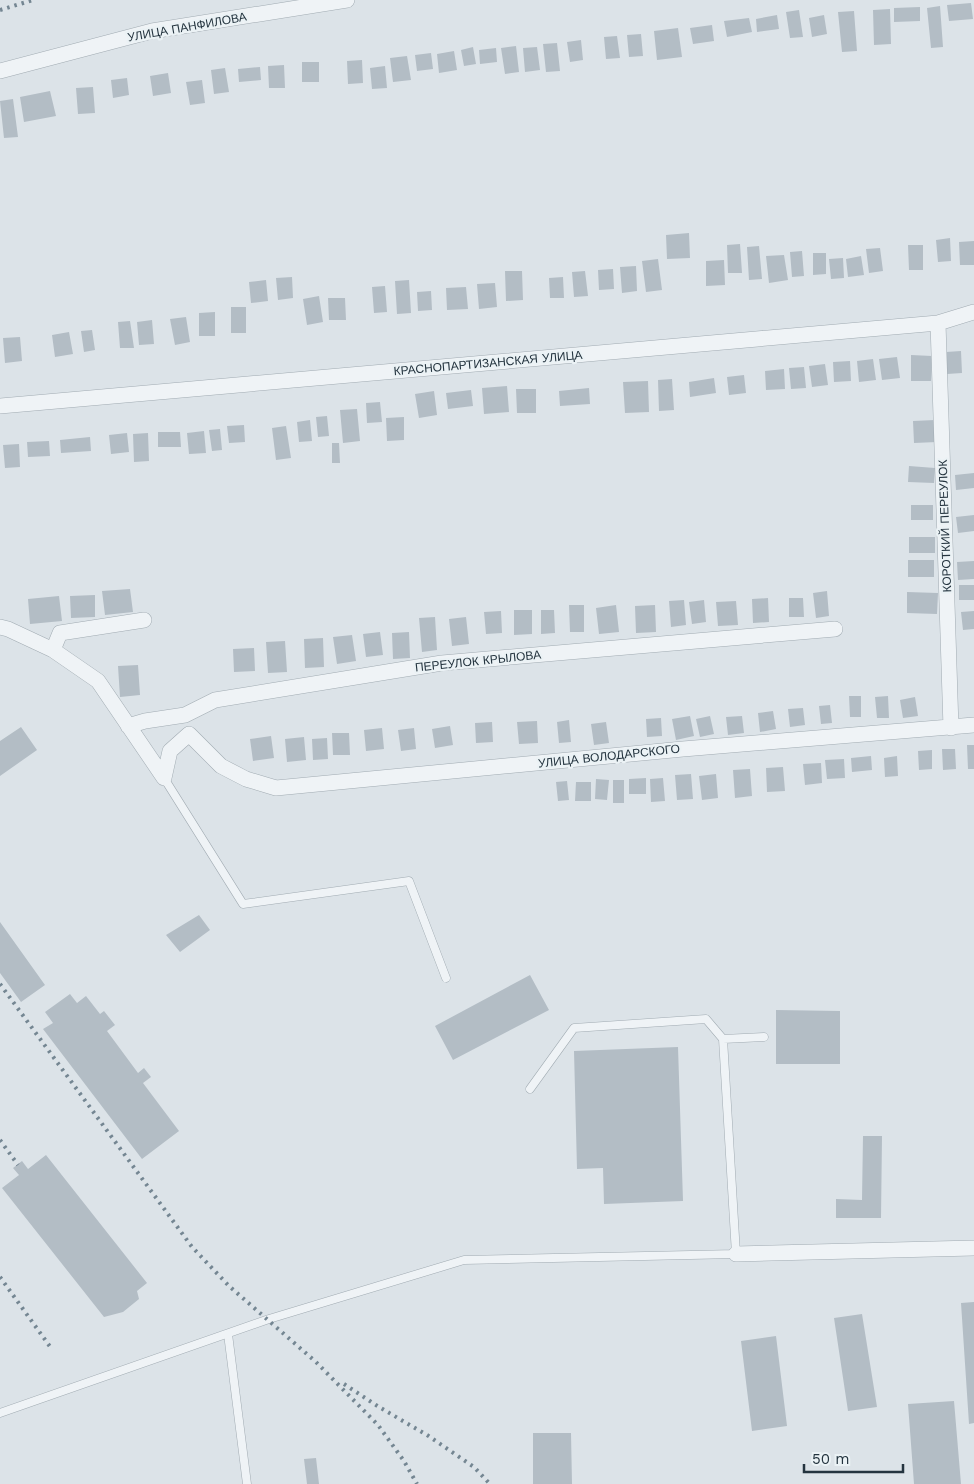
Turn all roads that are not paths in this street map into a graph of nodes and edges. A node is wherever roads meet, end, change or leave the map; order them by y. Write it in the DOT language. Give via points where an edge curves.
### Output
graph roads {
  1 [pos="347,0"];
  2 [pos="0,71"];
  3 [pos="974,312"];
  4 [pos="938,324"];
  5 [pos="0,406"];
  6 [pos="144,620"];
  7 [pos="0,627"];
  8 [pos="835,629"];
  9 [pos="53,650"];
  10 [pos="186,715"];
  11 [pos="974,725"];
  12 [pos="128,726"];
  13 [pos="952,728"];
  14 [pos="189,734"];
  15 [pos="164,778"];
  16 [pos="446,978"];
  17 [pos="764,1036"];
  18 [pos="723,1039"];
  19 [pos="530,1089"];
  20 [pos="974,1248"];
  21 [pos="736,1254"];
  22 [pos="228,1334"];
  23 [pos="0,1413"];
  24 [pos="247,1484"];
  1 -- 2 [label="street, УЛИЦА ПАНФИЛОВА" via="152,31"];
  3 -- 4 [label="street, КРАСНОПАРТИЗАНСКАЯ УЛИЦА"];
  4 -- 5 [label="street, КРАСНОПАРТИЗАНСКАЯ УЛИЦА"];
  4 -- 13 [label="street, КОРОТКИЙ ПЕРЕУЛОК"];
  6 -- 9 [label="street" via="60,633"];
  7 -- 9 [label="street"];
  8 -- 10 [label="street, ПЕРЕУЛОК КРЫЛОВА" via="442,663 215,700"];
  9 -- 12 [label="street" via="98,681"];
  10 -- 12 [label="street, ПЕРЕУЛОК КРЫЛОВА"];
  10 -- 14 [label="street"];
  11 -- 13 [label="street, УЛИЦА ВОЛОДАРСКОГО"];
  12 -- 15 [label="street"];
  13 -- 14 [label="street, УЛИЦА ВОЛОДАРСКОГО" via="683,749 276,788 246,779 221,766"];
  14 -- 15 [label="street" via="170,751"];
  15 -- 16 [label="lane" via="243,904 409,880"];
  17 -- 18 [label="lane"];
  18 -- 19 [label="lane" via="706,1019 574,1028"];
  18 -- 21 [label="lane"];
  20 -- 21 [label="street"];
  21 -- 22 [label="lane" via="464,1260"];
  22 -- 23 [label="lane"];
  22 -- 24 [label="lane"];
}
